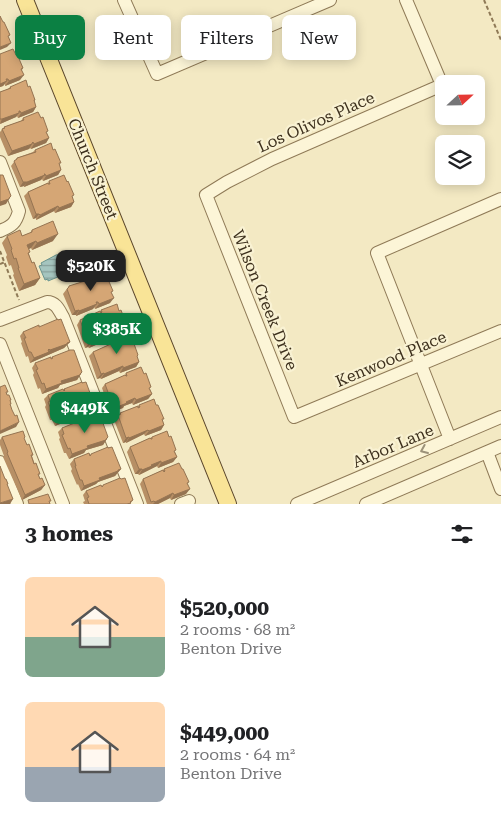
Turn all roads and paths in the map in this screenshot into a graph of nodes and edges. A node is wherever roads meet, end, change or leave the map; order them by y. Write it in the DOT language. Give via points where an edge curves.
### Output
graph roads {
  1 [pos="26,0"];
  2 [pos="124,0"];
  3 [pos="330,0"];
  4 [pos="406,0"];
  5 [pos="484,0"];
  6 [pos="501,40"];
  7 [pos="0,162"];
  8 [pos="206,196"];
  9 [pos="501,199"];
  10 [pos="0,231"];
  11 [pos="0,251"];
  12 [pos="6,262"];
  13 [pos="0,264"];
  14 [pos="24,311"];
  15 [pos="0,320"];
  16 [pos="501,331"];
  17 [pos="0,344"];
  18 [pos="421,365"];
  19 [pos="294,417"];
  20 [pos="501,417"];
  21 [pos="450,439"];
  22 [pos="501,446"];
  23 [pos="487,452"];
  24 [pos="0,462"];
  25 [pos="501,489"];
  26 [pos="17,504"];
  27 [pos="63,504"];
  28 [pos="137,504"];
  29 [pos="228,504"];
  30 [pos="297,504"];
  31 [pos="366,504"];
  1 -- 29 [label="main road, Church Street"];
  2 -- 3 [label="street" via="157,74"];
  4 -- 8 [label="street, Los Olivos Place" via="442,84 272,159"];
  5 -- 6 [label="path"];
  7 -- 10 [label="street" via="19,211 12,225"];
  8 -- 19 [label="street, Wilson Creek Drive"];
  9 -- 18 [label="street" via="377,253"];
  11 -- 12 [label="path"];
  12 -- 13 [label="path"];
  12 -- 14 [label="path"];
  14 -- 15 [label="street"];
  14 -- 28 [label="street" via="51,302 58,307"];
  16 -- 18 [label="street, Kenwood Place"];
  17 -- 27 [label="street"];
  18 -- 19 [label="street, Kenwood Place"];
  18 -- 21 [label="street"];
  20 -- 21 [label="street, Arbor Lane"];
  21 -- 30 [label="street, Arbor Lane, one-way"];
  22 -- 23 [label="street"];
  23 -- 25 [label="street"];
  23 -- 31 [label="street"];
  24 -- 26 [label="street"];
}
